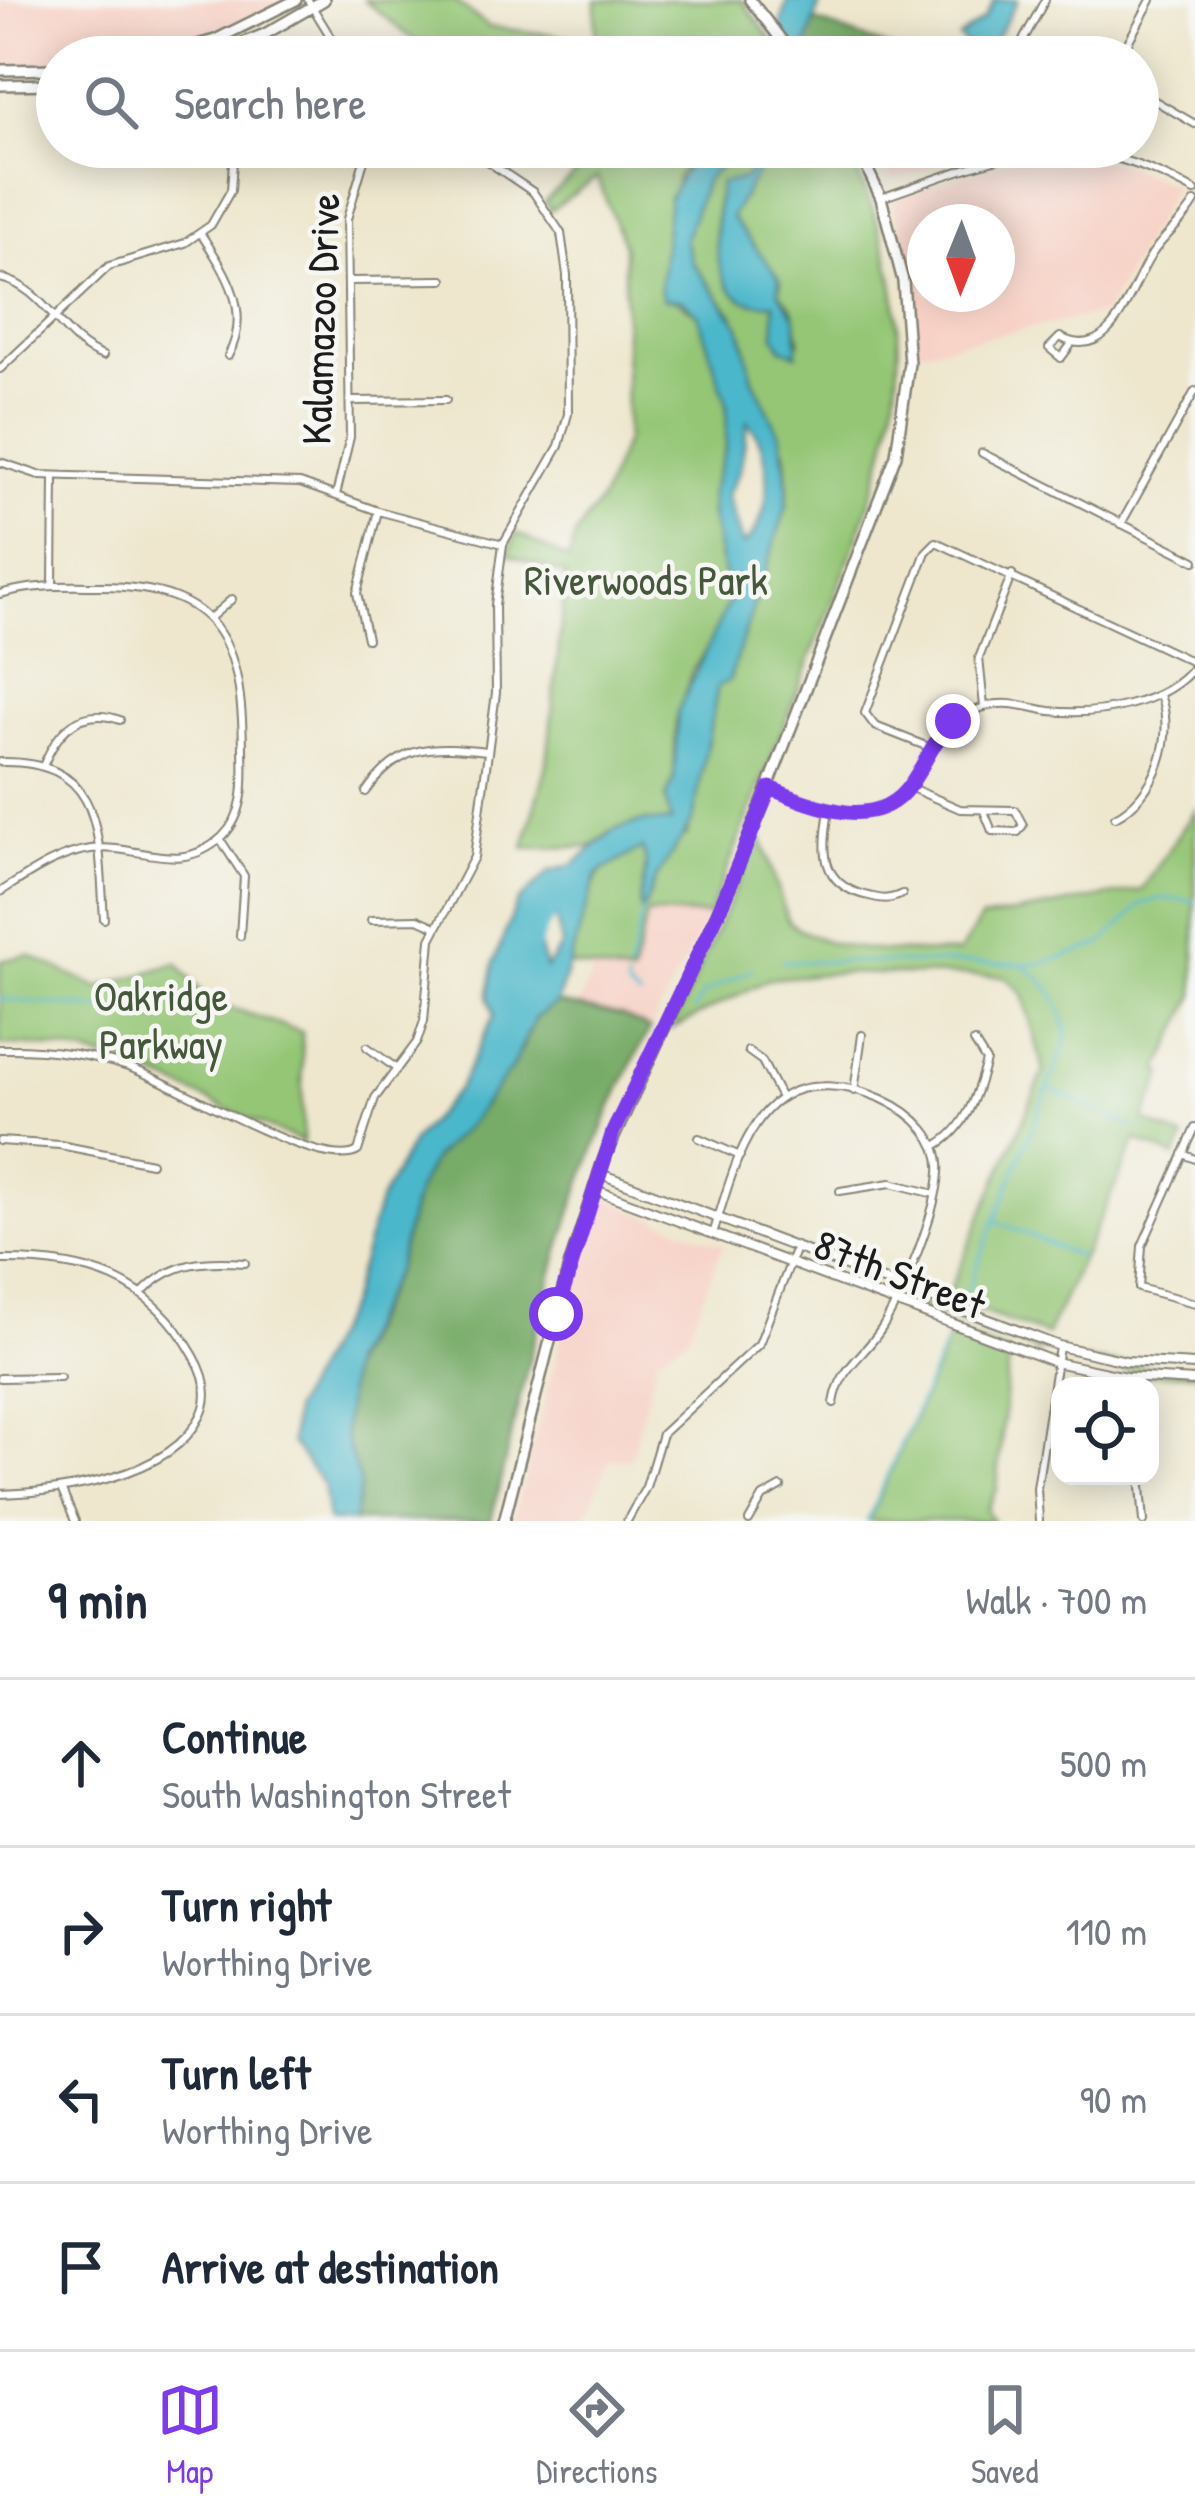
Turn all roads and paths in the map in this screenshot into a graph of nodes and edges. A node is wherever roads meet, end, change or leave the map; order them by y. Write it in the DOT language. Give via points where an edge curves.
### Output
graph roads {
  1 [pos="296,0"];
  2 [pos="324,0"];
  3 [pos="750,0"];
  4 [pos="1045,0"];
  5 [pos="1151,0"];
  6 [pos="310,4"];
  7 [pos="222,36"];
  8 [pos="252,36"];
  9 [pos="330,36"];
  10 [pos="778,36"];
  11 [pos="1025,36"];
  12 [pos="1131,36"];
  13 [pos="36,69"];
  14 [pos="0,70"];
  15 [pos="36,84"];
  16 [pos="0,85"];
  17 [pos="1159,104"];
  18 [pos="1195,124"];
  19 [pos="233,168"];
  20 [pos="361,168"];
  21 [pos="496,168"];
  22 [pos="867,168"];
  23 [pos="961,168"];
  24 [pos="1145,168"];
  25 [pos="1195,191"];
  26 [pos="881,197"];
  27 [pos="1195,202"];
  28 [pos="201,234"];
  29 [pos="0,278"];
  30 [pos="442,280"];
  31 [pos="348,281"];
  32 [pos="53,316"];
  33 [pos="1070,346"];
  34 [pos="104,356"];
  35 [pos="228,356"];
  36 [pos="0,369"];
  37 [pos="1195,392"];
  38 [pos="446,400"];
  39 [pos="351,401"];
  40 [pos="982,453"];
  41 [pos="0,462"];
  42 [pos="54,476"];
  43 [pos="336,496"];
  44 [pos="378,512"];
  45 [pos="1121,524"];
  46 [pos="503,544"];
  47 [pos="1195,560"];
  48 [pos="1012,574"];
  49 [pos="53,585"];
  50 [pos="0,594"];
  51 [pos="232,599"];
  52 [pos="211,620"];
  53 [pos="367,639"];
  54 [pos="1195,664"];
  55 [pos="1160,695"];
  56 [pos="984,707"];
  57 [pos="120,720"];
  58 [pos="931,748"];
  59 [pos="487,752"];
  60 [pos="0,761"];
  61 [pos="44,764"];
  62 [pos="770,788"];
  63 [pos="909,788"];
  64 [pos="366,792"];
  65 [pos="829,811"];
  66 [pos="984,811"];
  67 [pos="1115,817"];
  68 [pos="220,839"];
  69 [pos="99,848"];
  70 [pos="0,892"];
  71 [pos="902,894"];
  72 [pos="104,919"];
  73 [pos="371,920"];
  74 [pos="436,927"];
  75 [pos="240,936"];
  76 [pos="862,1035"];
  77 [pos="974,1042"];
  78 [pos="367,1047"];
  79 [pos="0,1049"];
  80 [pos="748,1051"];
  81 [pos="397,1069"];
  82 [pos="854,1092"];
  83 [pos="781,1098"];
  84 [pos="1195,1128"];
  85 [pos="699,1138"];
  86 [pos="0,1141"];
  87 [pos="935,1146"];
  88 [pos="1184,1154"];
  89 [pos="740,1156"];
  90 [pos="1195,1159"];
  91 [pos="151,1163"];
  92 [pos="598,1173"];
  93 [pos="592,1189"];
  94 [pos="840,1191"];
  95 [pos="935,1193"];
  96 [pos="718,1218"];
  97 [pos="713,1234"];
  98 [pos="796,1248"];
  99 [pos="0,1260"];
  100 [pos="245,1263"];
  101 [pos="790,1264"];
  102 [pos="899,1287"];
  103 [pos="142,1292"];
  104 [pos="893,1303"];
  105 [pos="1195,1303"];
  106 [pos="1059,1346"];
  107 [pos="1055,1362"];
  108 [pos="1195,1365"];
  109 [pos="60,1377"];
  110 [pos="0,1378"];
  111 [pos="1195,1382"];
  112 [pos="834,1403"];
  113 [pos="1045,1430"];
  114 [pos="1051,1431"];
  115 [pos="1141,1485"];
  116 [pos="781,1486"];
  117 [pos="62,1490"];
  118 [pos="0,1494"];
  119 [pos="75,1521"];
  120 [pos="504,1521"];
  121 [pos="627,1521"];
  122 [pos="749,1521"];
  123 [pos="1039,1521"];
  124 [pos="1144,1521"];
  1 -- 7 [label="main road"];
  2 -- 6 [label="main road"];
  3 -- 10 [label="main road"];
  4 -- 11 [label="street"];
  5 -- 12 [label="street"];
  6 -- 8 [label="main road"];
  6 -- 9 [label="street"];
  13 -- 14 [label="main road"];
  15 -- 16 [label="main road"];
  17 -- 18 [label="street"];
  19 -- 28 [label="street" via="231,190"];
  20 -- 31 [label="street, Kalamazoo Drive" via="348,205"];
  21 -- 46 [label="street" via="541,200 566,259 566,425"];
  22 -- 26 [label="main road"];
  23 -- 26 [label="street"];
  24 -- 25 [label="street"];
  26 -- 62 [label="main road" via="909,326 899,444"];
  27 -- 33 [label="street" via="1152,254 1110,329"];
  28 -- 32 [label="street" via="109,266"];
  28 -- 35 [label="street" via="235,290 237,331"];
  29 -- 32 [label="street" via="26,288"];
  30 -- 31 [label="street"];
  31 -- 39 [label="street, Kalamazoo Drive"];
  32 -- 34 [label="street"];
  32 -- 36 [label="street"];
  37 -- 45 [label="street"];
  38 -- 39 [label="street"];
  39 -- 43 [label="street, Kalamazoo Drive"];
  40 -- 45 [label="street"];
  41 -- 42 [label="street"];
  42 -- 43 [label="street" via="259,479"];
  42 -- 49 [label="street"];
  43 -- 44 [label="street"];
  44 -- 46 [label="street"];
  44 -- 53 [label="street" via="357,593"];
  45 -- 47 [label="street"];
  46 -- 59 [label="street"];
  48 -- 54 [label="street"];
  48 -- 56 [label="street" via="979,658"];
  48 -- 58 [label="street" via="944,542 926,552 865,713 868,723"];
  49 -- 50 [label="street"];
  49 -- 52 [label="street" via="158,590"];
  51 -- 52 [label="street"];
  52 -- 68 [label="street" via="234,654 243,701 243,793"];
  54 -- 55 [label="street"];
  55 -- 56 [label="street" via="1073,712"];
  55 -- 67 [label="street" via="1167,742 1141,796"];
  56 -- 58 [label="street" via="953,721"];
  57 -- 61 [label="street" via="101,713 79,719"];
  58 -- 63 [label="street"];
  59 -- 64 [label="street" via="416,748 391,761"];
  59 -- 74 [label="street" via="471,867"];
  60 -- 61 [label="street"];
  61 -- 69 [label="street" via="83,793"];
  62 -- 65 [label="street"];
  62 -- 92 [label="main road"];
  63 -- 65 [label="street" via="875,810"];
  63 -- 66 [label="street"];
  65 -- 71 [label="street" via="825,858 839,885 889,901"];
  66 -- 66 [label="street" via="992,831 1023,825 1015,810"];
  68 -- 69 [label="street" via="174,859"];
  68 -- 75 [label="street" via="244,876"];
  69 -- 70 [label="street" via="61,856"];
  69 -- 72 [label="street"];
  73 -- 74 [label="street" via="411,918"];
  74 -- 81 [label="street" via="424,1021"];
  76 -- 82 [label="street"];
  77 -- 87 [label="street" via="986,1060 976,1094 954,1134"];
  78 -- 81 [label="street"];
  79 -- 81 [label="street" via="110,1061 302,1146 353,1155 370,1107"];
  80 -- 83 [label="street" via="762,1060"];
  82 -- 83 [label="street" via="811,1087"];
  82 -- 87 [label="street" via="896,1106"];
  83 -- 89 [label="street"];
  84 -- 88 [label="street"];
  85 -- 89 [label="street"];
  86 -- 91 [label="street"];
  87 -- 95 [label="street"];
  88 -- 90 [label="street"];
  88 -- 105 [label="street" via="1141,1250 1139,1288"];
  89 -- 96 [label="street"];
  92 -- 93 [label="main road"];
  92 -- 96 [label="street, 87th Street"];
  93 -- 97 [label="street, 87th Street"];
  93 -- 120 [label="main road"];
  94 -- 95 [label="street" via="881,1183"];
  95 -- 102 [label="street"];
  96 -- 97 [label="street"];
  96 -- 98 [label="street, 87th Street"];
  97 -- 101 [label="street, 87th Street"];
  98 -- 101 [label="street"];
  98 -- 102 [label="street, 87th Street"];
  99 -- 103 [label="street" via="84,1264"];
  100 -- 103 [label="street" via="180,1265"];
  101 -- 104 [label="street, 87th Street"];
  101 -- 121 [label="street" via="755,1350 658,1439"];
  102 -- 104 [label="street"];
  102 -- 106 [label="street, 87th Street"];
  103 -- 117 [label="street" via="174,1323 203,1374 205,1406 188,1435 125,1472"];
  104 -- 107 [label="street, 87th Street"];
  104 -- 112 [label="street" via="880,1332 843,1371"];
  106 -- 107 [label="street"];
  106 -- 108 [label="street, 87th Street"];
  107 -- 111 [label="street, 87th Street"];
  107 -- 113 [label="street"];
  109 -- 110 [label="street"];
  113 -- 114 [label="street"];
  113 -- 123 [label="street"];
  115 -- 124 [label="street"];
  116 -- 122 [label="street"];
  117 -- 118 [label="street"];
  117 -- 119 [label="street"];
}
